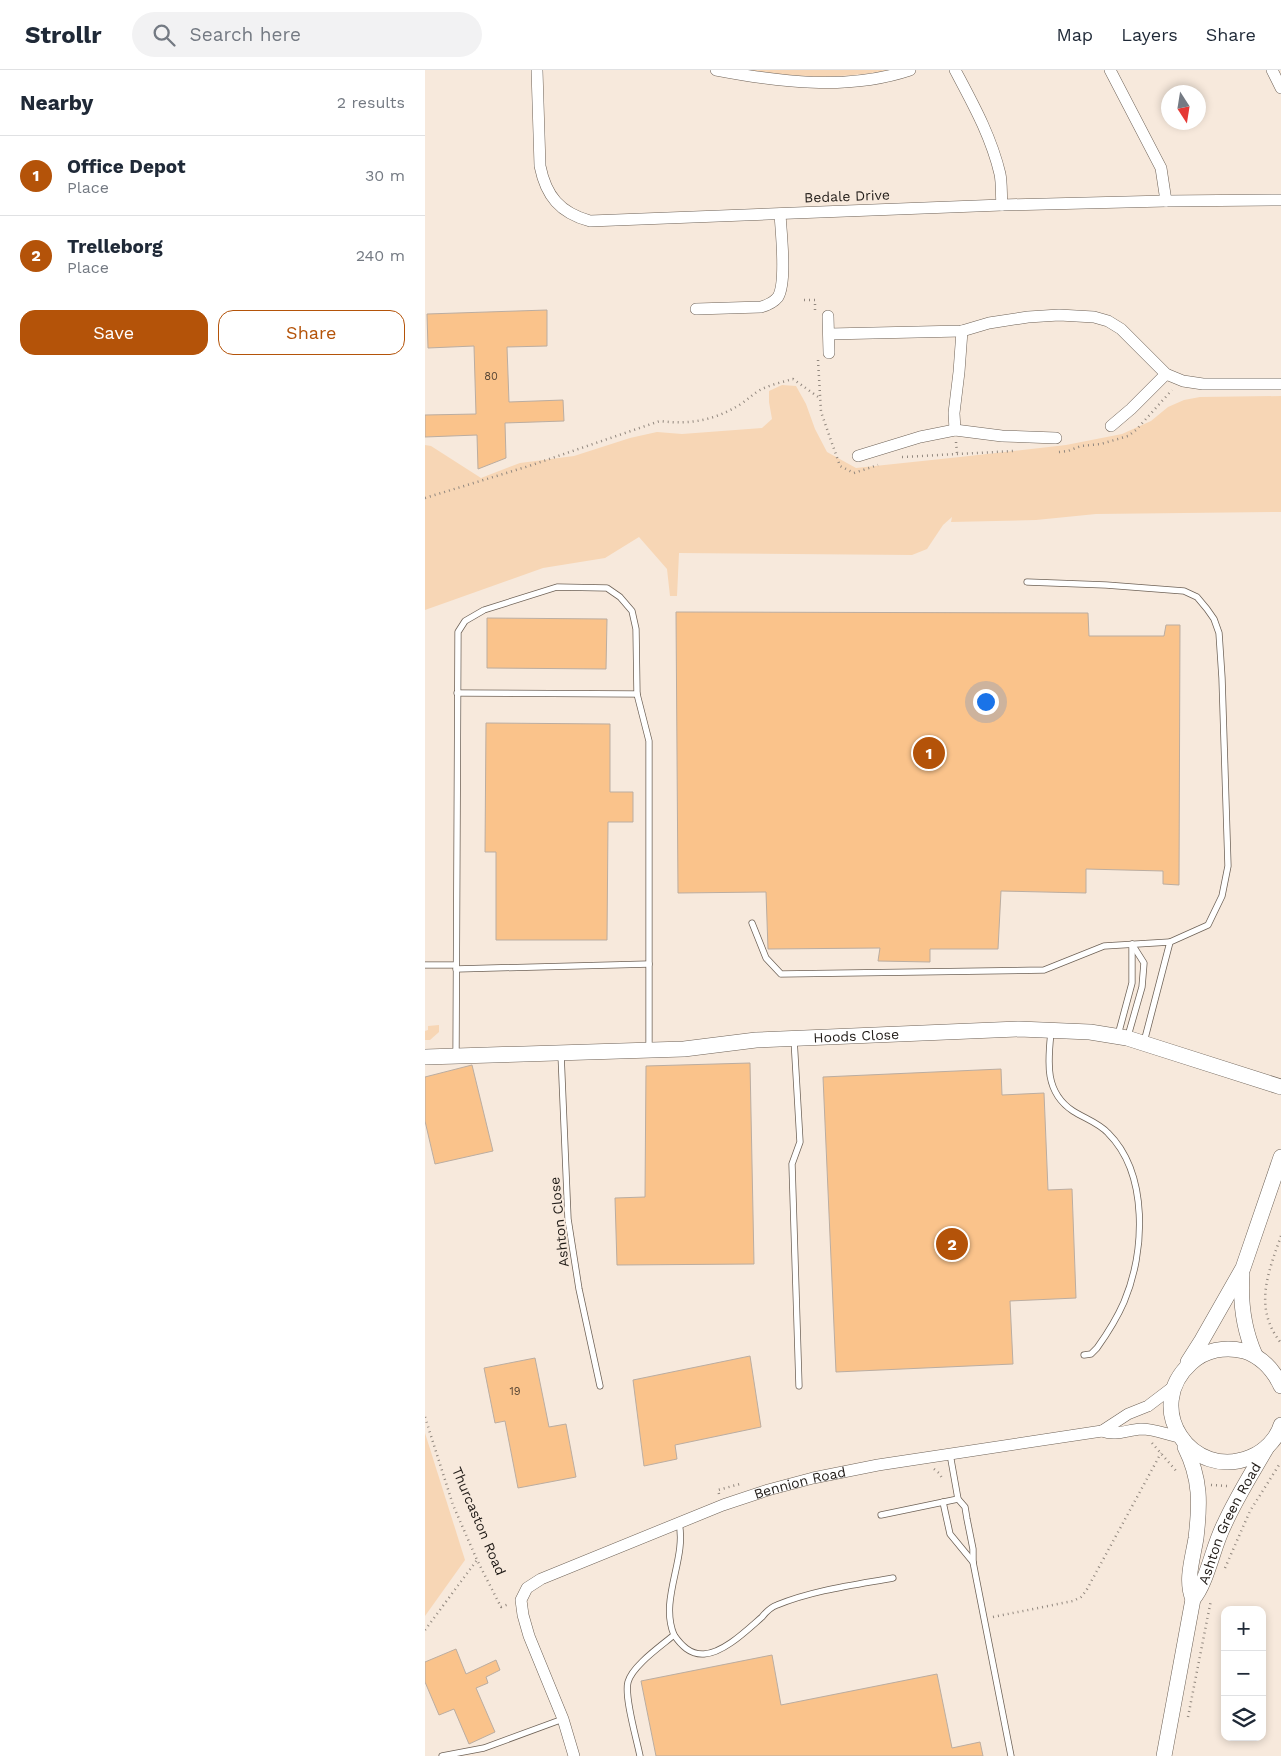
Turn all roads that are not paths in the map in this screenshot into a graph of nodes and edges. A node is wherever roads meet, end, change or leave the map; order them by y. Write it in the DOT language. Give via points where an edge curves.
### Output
graph roads {
  1 [pos="537,70"];
  2 [pos="716,70"];
  3 [pos="910,70"];
  4 [pos="955,70"];
  5 [pos="1110,70"];
  6 [pos="1272,70"];
  7 [pos="1281,88"];
  8 [pos="1281,200"];
  9 [pos="1166,201"];
  10 [pos="1002,205"];
  11 [pos="780,214"];
  12 [pos="696,309"];
  13 [pos="828,316"];
  14 [pos="962,331"];
  15 [pos="829,334"];
  16 [pos="829,353"];
  17 [pos="1166,374"];
  18 [pos="1281,384"];
  19 [pos="1111,426"];
  20 [pos="955,430"];
  21 [pos="1057,438"];
  22 [pos="858,456"];
  23 [pos="1027,582"];
  24 [pos="457,693"];
  25 [pos="637,694"];
  26 [pos="752,923"];
  27 [pos="1170,942"];
  28 [pos="1133,944"];
  29 [pos="649,964"];
  30 [pos="425,965"];
  31 [pos="456,966"];
  32 [pos="1051,1030"];
  33 [pos="1122,1038"];
  34 [pos="794,1039"];
  35 [pos="1143,1044"];
  36 [pos="649,1050"];
  37 [pos="561,1054"];
  38 [pos="456,1056"];
  39 [pos="425,1057"];
  40 [pos="1281,1088"];
  41 [pos="1281,1157"];
  42 [pos="1243,1268"];
  43 [pos="1084,1355"];
  44 [pos="1255,1355"];
  45 [pos="1183,1370"];
  46 [pos="1279,1378"];
  47 [pos="600,1386"];
  48 [pos="799,1386"];
  49 [pos="1173,1388"];
  50 [pos="1280,1429"];
  51 [pos="1102,1431"];
  52 [pos="1181,1439"];
  53 [pos="1267,1447"];
  54 [pos="950,1454"];
  55 [pos="958,1499"];
  56 [pos="943,1502"];
  57 [pos="881,1515"];
  58 [pos="678,1522"];
  59 [pos="973,1562"];
  60 [pos="893,1578"];
  61 [pos="1193,1599"];
  62 [pos="674,1635"];
  63 [pos="563,1719"];
  64 [pos="442,1756"];
  65 [pos="574,1756"];
  66 [pos="640,1756"];
  67 [pos="1011,1756"];
  68 [pos="1164,1756"];
  1 -- 11 [label="street, Bedale Drive" via="540,166 547,190 566,211 584,219 606,221"];
  2 -- 3 [label="street" via="794,82 825,82 864,80"];
  4 -- 10 [label="street" via="991,141 1000,176"];
  5 -- 9 [label="street" via="1161,168"];
  6 -- 7 [label="street"];
  8 -- 9 [label="street, Bedale Drive"];
  9 -- 10 [label="street, Bedale Drive"];
  10 -- 11 [label="street, Bedale Drive"];
  11 -- 12 [label="street" via="783,280 777,297 761,307"];
  13 -- 15 [label="street"];
  14 -- 15 [label="street"];
  14 -- 17 [label="street" via="1028,317 1094,317 1121,330"];
  14 -- 20 [label="street"];
  15 -- 16 [label="street"];
  17 -- 18 [label="street" via="1203,384"];
  17 -- 19 [label="street"];
  20 -- 21 [label="street"];
  20 -- 22 [label="street"];
  23 -- 27 [label="lane" via="1184,591 1197,597 1214,619 1219,633 1223,678 1228,866 1221,896 1208,926"];
  24 -- 25 [label="lane"];
  24 -- 25 [label="lane" via="457,632 465,621 484,610 557,587 607,588 621,597 632,611 636,629"];
  24 -- 31 [label="lane"];
  25 -- 29 [label="lane" via="649,741"];
  26 -- 28 [label="lane" via="766,958 781,974 1044,970 1103,946"];
  27 -- 28 [label="lane"];
  27 -- 35 [label="lane"];
  28 -- 33 [label="lane" via="1132,983"];
  28 -- 33 [label="lane" via="1144,963 1142,987"];
  29 -- 31 [label="lane"];
  29 -- 36 [label="lane"];
  30 -- 31 [label="lane"];
  31 -- 38 [label="lane"];
  32 -- 33 [label="street, Hoods Close"];
  32 -- 34 [label="street, Hoods Close"];
  32 -- 43 [label="lane" via="1048,1064 1052,1087 1071,1110 1107,1132 1122,1150 1131,1168 1139,1207 1138,1248 1124,1302 1097,1348"];
  33 -- 35 [label="street, Hoods Close"];
  34 -- 36 [label="street, Hoods Close"];
  34 -- 48 [label="lane" via="800,1142 792,1164"];
  35 -- 40 [label="street, Hoods Close"];
  36 -- 37 [label="street, Hoods Close"];
  37 -- 38 [label="street, Hoods Close"];
  37 -- 47 [label="lane, Ashton Close" via="568,1219"];
  38 -- 39 [label="street, Hoods Close"];
  41 -- 42 [label="street"];
  42 -- 44 [label="street" via="1240,1295 1243,1319"];
  42 -- 45 [label="street"];
  44 -- 45 [label="street" via="1236,1349 1216,1350 1197,1357"];
  44 -- 46 [label="street"];
  45 -- 49 [label="street"];
  49 -- 51 [label="street, Bennion Road"];
  49 -- 52 [label="street, Ashton Green Road" via="1170,1404 1173,1423"];
  50 -- 53 [label="street"];
  51 -- 52 [label="street, Bennion Road" via="1111,1434 1153,1430"];
  51 -- 54 [label="street, Bennion Road"];
  52 -- 53 [label="street" via="1199,1456 1218,1462 1241,1462"];
  52 -- 61 [label="street, Ashton Green Road" via="1198,1485 1196,1538 1189,1590"];
  53 -- 61 [label="street, Ashton Green Road" via="1224,1524"];
  54 -- 55 [label="lane"];
  54 -- 58 [label="street, Bennion Road" via="813,1478 768,1490"];
  55 -- 56 [label="lane"];
  55 -- 59 [label="lane" via="965,1507"];
  56 -- 57 [label="lane"];
  56 -- 59 [label="lane" via="950,1534"];
  58 -- 62 [label="lane" via="681,1536 670,1619"];
  58 -- 63 [label="street, Bennion Road" via="541,1579 527,1588 521,1600 529,1636"];
  59 -- 67 [label="lane"];
  60 -- 62 [label="lane" via="807,1594 774,1606 717,1651 696,1654 681,1645"];
  61 -- 68 [label="street, Ashton Green Road"];
  62 -- 66 [label="lane" via="634,1670 627,1683"];
  63 -- 64 [label="lane" via="484,1748"];
  63 -- 65 [label="street"];
}
